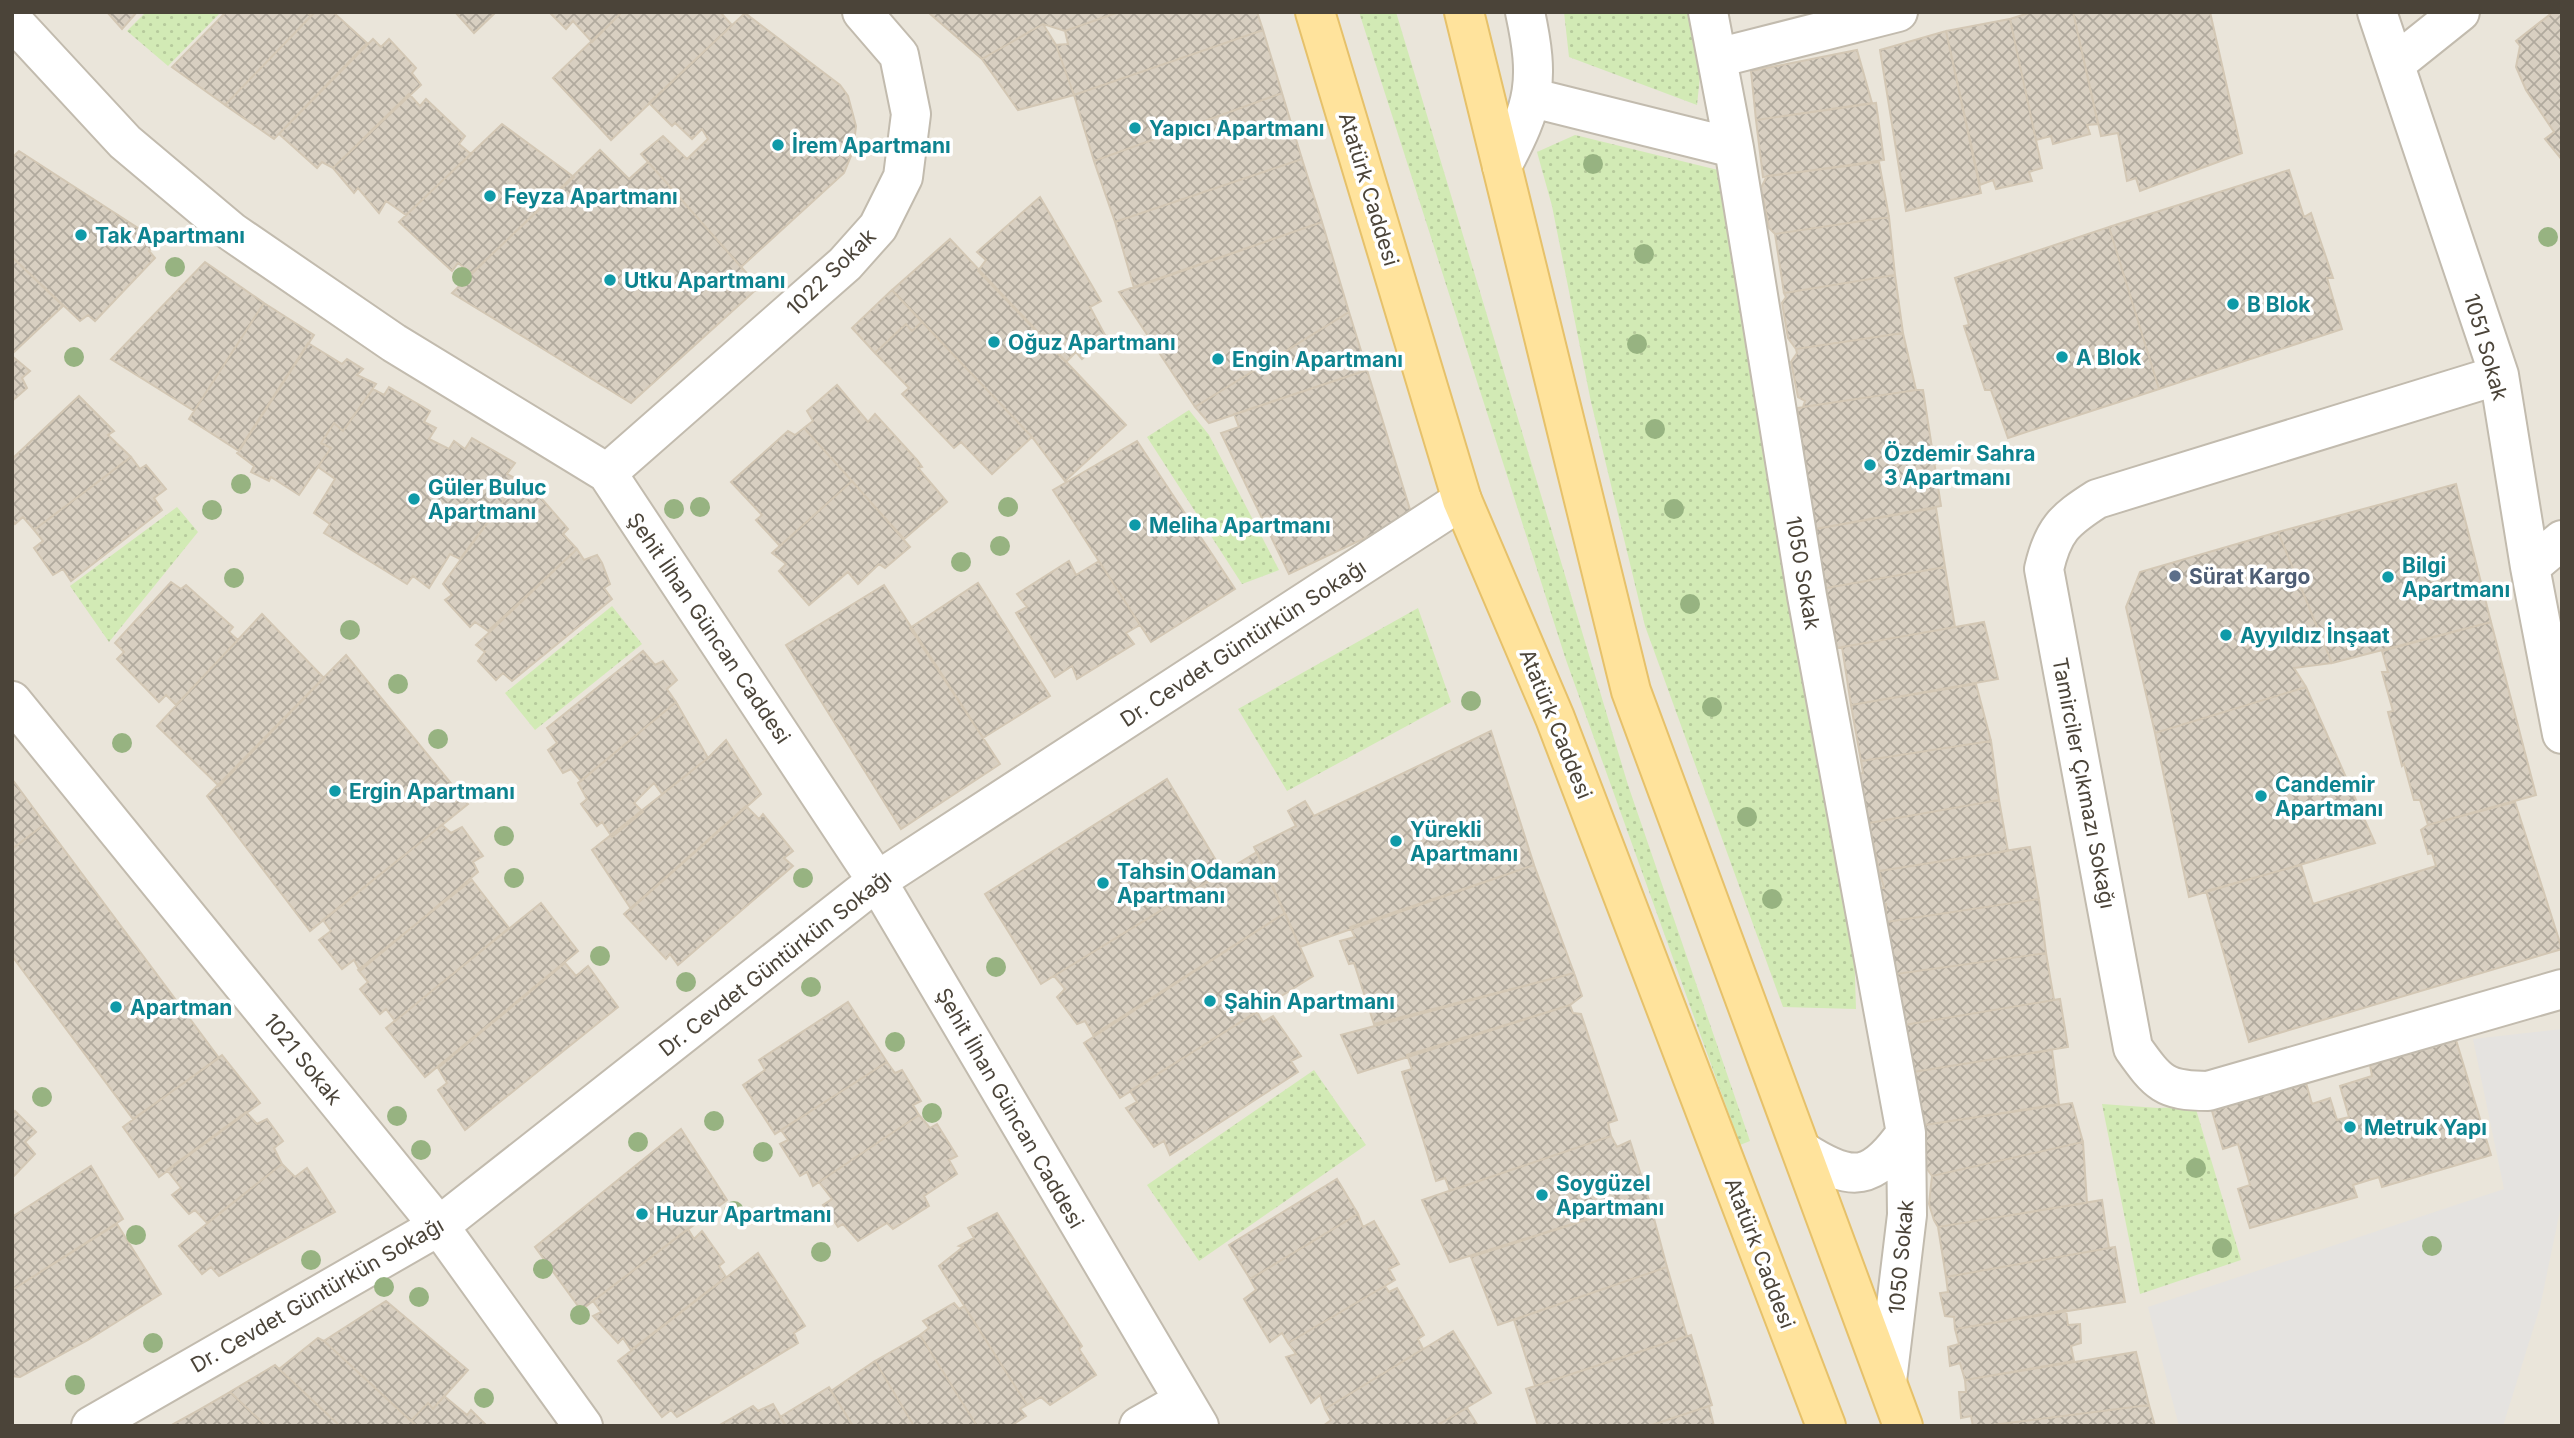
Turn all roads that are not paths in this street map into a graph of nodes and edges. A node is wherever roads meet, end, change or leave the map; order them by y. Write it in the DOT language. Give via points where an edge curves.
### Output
graph roads {
  1 [pos="862,12"];
  2 [pos="1315,12"];
  3 [pos="1464,12"];
  4 [pos="1525,12"];
  5 [pos="1708,12"];
  6 [pos="1898,12"];
  7 [pos="2376,12"];
  8 [pos="2460,12"];
  9 [pos="12,20"];
  10 [pos="1717,58"];
  11 [pos="2395,64"];
  12 [pos="1533,98"];
  13 [pos="1734,148"];
  14 [pos="1502,166"];
  15 [pos="2499,375"];
  16 [pos="607,473"];
  17 [pos="1462,500"];
  18 [pos="2562,540"];
  19 [pos="2530,567"];
  20 [pos="12,701"];
  21 [pos="2562,734"];
  22 [pos="877,881"];
  23 [pos="2562,989"];
  24 [pos="1906,1133"];
  25 [pos="1804,1152"];
  26 [pos="439,1226"];
  27 [pos="1887,1381"];
  28 [pos="1191,1413"];
  29 [pos="91,1426"];
  30 [pos="583,1426"];
  31 [pos="1139,1426"];
  32 [pos="1826,1426"];
  33 [pos="1903,1426"];
  1 -- 16 [label="street, 1022 Sokak" via="898,55 911,114 903,177 878,227 845,264"];
  2 -- 17 [label="main road, Atatürk Caddesi"];
  3 -- 14 [label="main road"];
  4 -- 12 [label="street" via="1533,47"];
  5 -- 10 [label="street, 1050 Sokak"];
  6 -- 10 [label="street"];
  7 -- 11 [label="street, 1051 Sokak"];
  8 -- 11 [label="street"];
  9 -- 16 [label="street, Şehit İlhan Güncan Caddesi" via="125,142 232,232 394,343"];
  10 -- 13 [label="street, 1050 Sokak"];
  11 -- 15 [label="street, 1051 Sokak"];
  12 -- 13 [label="street"];
  12 -- 14 [label="street"];
  13 -- 24 [label="street, 1050 Sokak" via="1807,596"];
  14 -- 25 [label="main road" via="1631,691"];
  15 -- 19 [label="street, 1051 Sokak"];
  15 -- 23 [label="street, Tamirciler Çıkmazı Sokağı" via="2097,499 2068,517 2051,540 2044,569 2133,1048 2152,1074 2178,1091 2208,1091"];
  16 -- 22 [label="street, Şehit İlhan Güncan Caddesi"];
  17 -- 22 [label="street, Dr. Cevdet Güntürkün Sokağı"];
  17 -- 32 [label="main road, Atatürk Caddesi" via="1555,718"];
  18 -- 19 [label="street"];
  19 -- 21 [label="street, 1051 Sokak"];
  20 -- 26 [label="street, 1021 Sokak"];
  22 -- 26 [label="street, Dr. Cevdet Güntürkün Sokağı"];
  22 -- 28 [label="street, Şehit İlhan Güncan Caddesi"];
  24 -- 25 [label="street" via="1887,1159 1871,1169 1845,1173"];
  24 -- 27 [label="street, 1050 Sokak" via="1907,1216"];
  25 -- 27 [label="main road"];
  26 -- 29 [label="street, Dr. Cevdet Güntürkün Sokağı"];
  26 -- 30 [label="street, 1021 Sokak"];
  27 -- 33 [label="main road"];
  28 -- 31 [label="street"];
}
